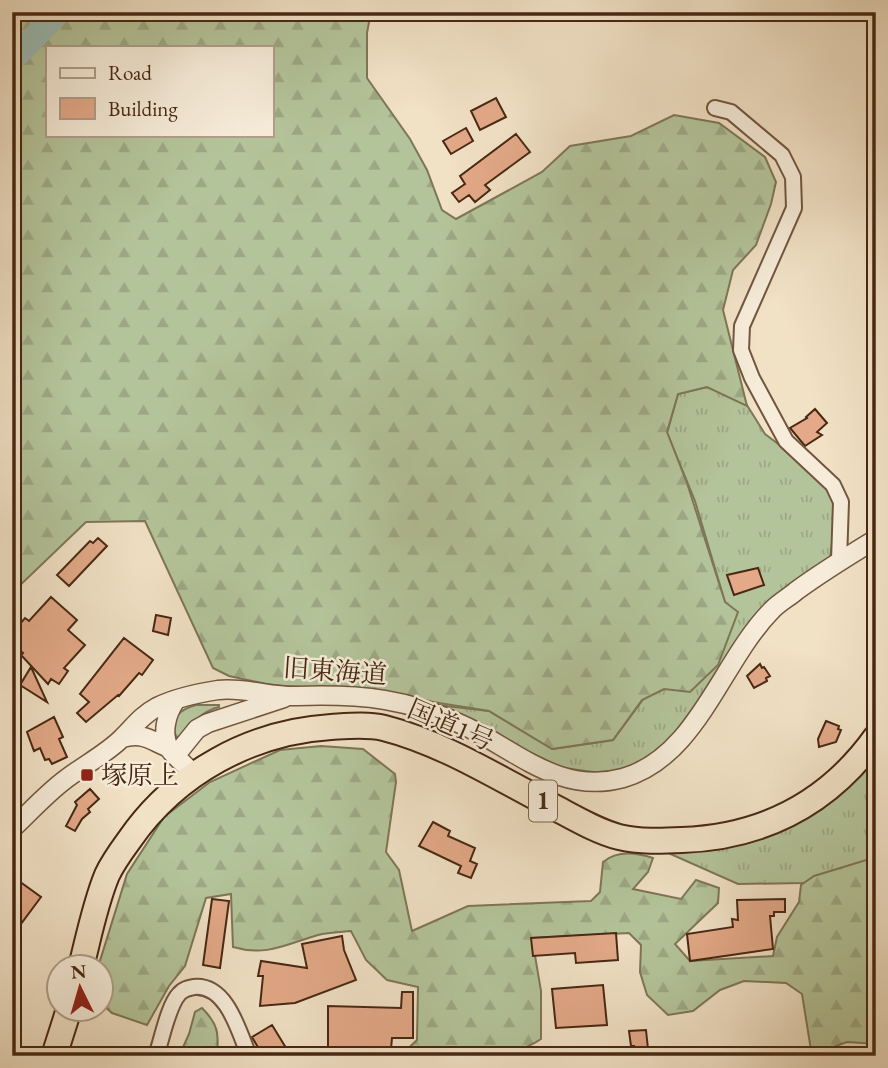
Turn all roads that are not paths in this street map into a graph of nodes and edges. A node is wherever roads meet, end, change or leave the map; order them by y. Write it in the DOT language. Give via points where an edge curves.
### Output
graph roads {
  1 [pos="715,108"];
  2 [pos="876,540"];
  3 [pos="839,561"];
  4 [pos="218,691"];
  5 [pos="294,696"];
  6 [pos="176,700"];
  7 [pos="229,715"];
  8 [pos="876,737"];
  9 [pos="122,738"];
  10 [pos="183,758"];
  11 [pos="12,829"];
  12 [pos="85,953"];
  13 [pos="65,1023"];
  14 [pos="54,1056"];
  15 [pos="156,1056"];
  16 [pos="249,1056"];
  1 -- 3 [label="street" via="731,112 782,155 793,177 794,208 742,326 741,349 786,441 833,485 841,502"];
  2 -- 3 [label="street, 旧東海道"];
  3 -- 5 [label="street, 旧東海道" via="772,609 695,722 667,753 624,778 593,782 561,778 466,727 384,699"];
  4 -- 5 [label="street, 旧東海道"];
  4 -- 6 [label="street, 旧東海道"];
  4 -- 7 [label="street" via="233,702"];
  5 -- 7 [label="street"];
  6 -- 9 [label="street, 旧東海道" via="138,719"];
  6 -- 10 [label="street" via="166,721"];
  7 -- 10 [label="street" via="197,729"];
  8 -- 10 [label="highway, 国道1号 / 1" via="829,787 799,810 744,833 689,840 619,837 465,761 382,728 314,728 267,738 224,755"];
  9 -- 10 [label="street" via="142,736"];
  9 -- 11 [label="street, 旧東海道" via="64,780"];
  10 -- 12 [label="highway, 国道1号 / 1" via="154,809 108,873"];
  13 -- 14 [label="highway"];
  15 -- 16 [label="street" via="173,1003 188,988 201,986 221,999"];
}
